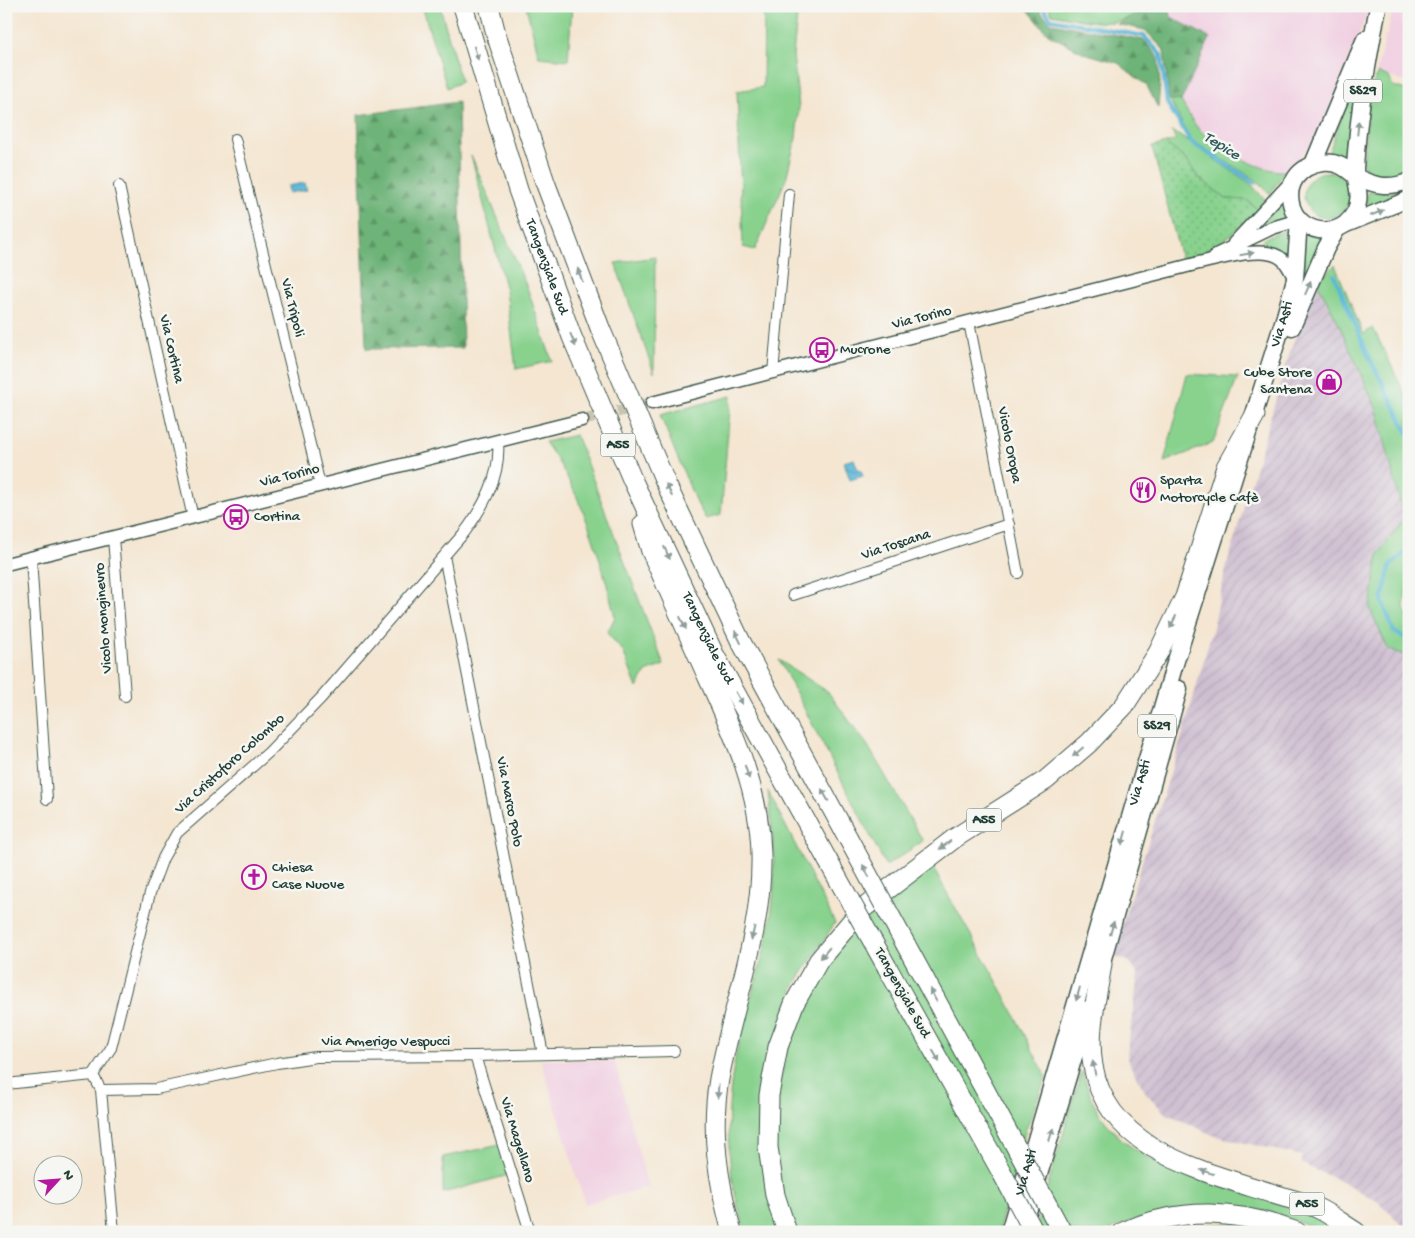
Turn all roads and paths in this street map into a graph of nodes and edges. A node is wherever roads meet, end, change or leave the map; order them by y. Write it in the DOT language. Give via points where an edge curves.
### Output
graph roads {
  1 [pos="463,6"];
  2 [pos="490,6"];
  3 [pos="1378,6"];
  4 [pos="235,139"];
  5 [pos="1313,164"];
  6 [pos="1355,176"];
  7 [pos="1292,181"];
  8 [pos="1409,181"];
  9 [pos="119,186"];
  10 [pos="789,194"];
  11 [pos="1409,199"];
  12 [pos="1299,220"];
  13 [pos="1341,227"];
  14 [pos="1228,250"];
  15 [pos="1199,263"];
  16 [pos="1295,279"];
  17 [pos="970,322"];
  18 [pos="773,373"];
  19 [pos="652,403"];
  20 [pos="1255,415"];
  21 [pos="582,420"];
  22 [pos="498,442"];
  23 [pos="632,479"];
  24 [pos="320,486"];
  25 [pos="193,518"];
  26 [pos="1009,524"];
  27 [pos="113,537"];
  28 [pos="444,556"];
  29 [pos="31,558"];
  30 [pos="6,564"];
  31 [pos="1018,573"];
  32 [pos="793,595"];
  33 [pos="125,696"];
  34 [pos="47,799"];
  35 [pos="1102,964"];
  36 [pos="674,1050"];
  37 [pos="544,1054"];
  38 [pos="475,1056"];
  39 [pos="93,1075"];
  40 [pos="6,1084"];
  41 [pos="101,1090"];
  42 [pos="114,1232"];
  43 [pos="530,1232"];
  44 [pos="732,1232"];
  45 [pos="787,1232"];
  46 [pos="1009,1232"];
  47 [pos="1022,1232"];
  48 [pos="1034,1232"];
  49 [pos="1062,1232"];
  50 [pos="1123,1232"];
  51 [pos="1297,1232"];
  52 [pos="1356,1232"];
  1 -- 23 [label="highway, Tangenziale Sud / A55, one-way" via="518,190 572,337"];
  49 -- 2 [label="highway, Tangenziale Sud / A55, one-way, bridge" via="740,640 667,486 600,328 549,191 496,34"];
  3 -- 5 [label="main road, SS29"];
  6 -- 3 [label="main road, SS29, one-way" via="1357,130"];
  4 -- 24 [label="street, Via Tripoli"];
  5 -- 6 [label="main road" via="1330,162 1344,166"];
  5 -- 7 [label="main road"];
  6 -- 8 [label="main road" via="1384,187"];
  6 -- 13 [label="main road" via="1360,190 1359,202 1354,214"];
  7 -- 12 [label="main road" via="1290,195"];
  7 -- 14 [label="street, Via Torino"];
  9 -- 25 [label="street, Via Cortina"];
  10 -- 18 [label="street"];
  13 -- 11 [label="main road, one-way"];
  12 -- 13 [label="main road" via="1323,231"];
  12 -- 14 [label="street, Via Torino" via="1272,228"];
  12 -- 16 [label="main road, Via Asti / SS29"];
  35 -- 13 [label="main road, Via Asti / SS29, one-way" via="1184,672 1296,316 1326,248"];
  14 -- 15 [label="street, Via Torino"];
  15 -- 16 [label="street, Via Torino, one-way" via="1268,252 1282,259"];
  15 -- 17 [label="street, Via Torino"];
  16 -- 20 [label="main road, Via Asti / SS29"];
  17 -- 18 [label="street, Via Torino"];
  17 -- 26 [label="street, Vicolo Oropa"];
  18 -- 19 [label="street, Via Torino"];
  20 -- 45 [label="highway, A55, one-way" via="1226,467 1186,597 1158,654 1124,706 1089,743 1046,780 955,838 861,910 818,960 794,1004 778,1047 768,1095 768,1147 775,1195"];
  20 -- 46 [label="main road, Via Asti / SS29, one-way" via="1173,670"];
  21 -- 22 [label="street, Via Torino"];
  22 -- 24 [label="street, Via Torino"];
  22 -- 28 [label="street, Via Cristoforo Colombo" via="500,458 482,507"];
  23 -- 44 [label="highway, one-way" via="650,551 736,740 756,802 761,854 758,911 719,1080 715,1139 720,1191"];
  23 -- 48 [label="highway, Tangenziale Sud / A55, one-way, bridge" via="714,654"];
  24 -- 25 [label="street, Via Torino"];
  25 -- 27 [label="street, Via Torino"];
  26 -- 31 [label="street, Vicolo Oropa"];
  26 -- 32 [label="street, Via Toscana"];
  27 -- 29 [label="street, Via Torino"];
  27 -- 33 [label="street, Vicolo Monginevro"];
  28 -- 37 [label="street, Via Marco Polo"];
  28 -- 39 [label="street, Via Cristoforo Colombo" via="282,739 177,833 163,858 150,893 111,1048"];
  29 -- 30 [label="street, Via Torino"];
  29 -- 34 [label="street"];
  47 -- 35 [label="main road, Via Asti / SS29, one-way"];
  52 -- 35 [label="highway, A55, one-way" via="1317,1208 1183,1164 1134,1136 1113,1113 1100,1092 1093,1065 1091,1036"];
  36 -- 37 [label="street, Via Amerigo Vespucci"];
  37 -- 38 [label="street, Via Amerigo Vespucci"];
  38 -- 41 [label="street, Via Amerigo Vespucci" via="316,1057 156,1089"];
  38 -- 43 [label="street, Via Magellano"];
  39 -- 40 [label="street"];
  39 -- 41 [label="street"];
  41 -- 42 [label="street"];
  50 -- 51 [label="highway, A55" via="1179,1215 1222,1213 1262,1219"];
}
